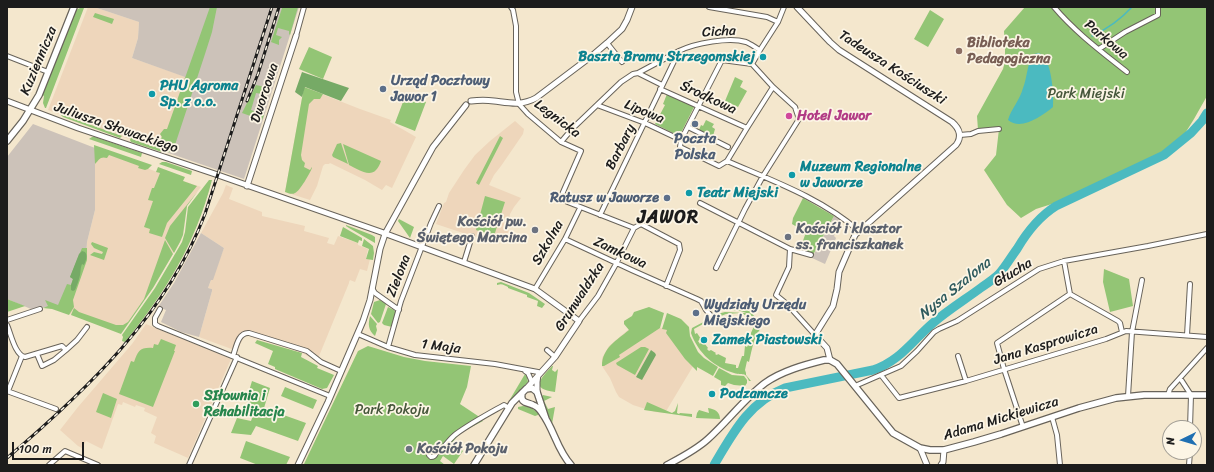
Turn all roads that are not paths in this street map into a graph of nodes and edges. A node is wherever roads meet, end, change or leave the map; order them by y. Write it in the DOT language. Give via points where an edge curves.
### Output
graph roads {
  1 [pos="74,7"];
  2 [pos="304,7"];
  3 [pos="511,7"];
  4 [pos="632,7"];
  5 [pos="709,7"];
  6 [pos="784,7"];
  7 [pos="797,7"];
  8 [pos="1054,7"];
  9 [pos="1158,7"];
  10 [pos="778,22"];
  11 [pos="296,36"];
  12 [pos="607,44"];
  13 [pos="1099,49"];
  14 [pos="760,50"];
  15 [pos="679,51"];
  16 [pos="7,56"];
  17 [pos="622,62"];
  18 [pos="752,64"];
  19 [pos="48,72"];
  20 [pos="1127,72"];
  21 [pos="638,73"];
  22 [pos="661,87"];
  23 [pos="773,87"];
  24 [pos="7,101"];
  25 [pos="471,101"];
  26 [pos="518,104"];
  27 [pos="466,105"];
  28 [pos="597,105"];
  29 [pos="698,106"];
  30 [pos="31,110"];
  31 [pos="645,123"];
  32 [pos="688,127"];
  33 [pos="747,128"];
  34 [pos="999,129"];
  35 [pos="960,132"];
  36 [pos="681,140"];
  37 [pos="7,141"];
  38 [pos="561,142"];
  39 [pos="728,147"];
  40 [pos="727,161"];
  41 [pos="763,176"];
  42 [pos="247,186"];
  43 [pos="700,203"];
  44 [pos="439,206"];
  45 [pos="580,208"];
  46 [pos="600,215"];
  47 [pos="739,222"];
  48 [pos="634,228"];
  49 [pos="859,231"];
  50 [pos="385,234"];
  51 [pos="1207,234"];
  52 [pos="472,236"];
  53 [pos="565,239"];
  54 [pos="422,247"];
  55 [pos="790,249"];
  56 [pos="811,254"];
  57 [pos="1064,260"];
  58 [pos="464,262"];
  59 [pos="616,264"];
  60 [pos="716,268"];
  61 [pos="1142,280"];
  62 [pos="1190,284"];
  63 [pos="666,286"];
  64 [pos="372,288"];
  65 [pos="534,290"];
  66 [pos="1070,294"];
  67 [pos="40,309"];
  68 [pos="160,309"];
  69 [pos="399,310"];
  70 [pos="714,319"];
  71 [pos="7,320"];
  72 [pos="579,321"];
  73 [pos="7,325"];
  74 [pos="87,328"];
  75 [pos="1122,332"];
  76 [pos="1132,332"];
  77 [pos="358,334"];
  78 [pos="815,335"];
  79 [pos="1187,335"];
  80 [pos="1207,337"];
  81 [pos="388,347"];
  82 [pos="1207,348"];
  83 [pos="66,350"];
  84 [pos="547,350"];
  85 [pos="37,354"];
  86 [pos="22,356"];
  87 [pos="958,356"];
  88 [pos="235,357"];
  89 [pos="555,357"];
  90 [pos="830,360"];
  91 [pos="1004,369"];
  92 [pos="524,370"];
  93 [pos="341,371"];
  94 [pos="539,374"];
  95 [pos="881,375"];
  96 [pos="1180,378"];
  97 [pos="966,381"];
  98 [pos="532,382"];
  99 [pos="854,385"];
  100 [pos="7,391"];
  101 [pos="524,391"];
  102 [pos="538,394"];
  103 [pos="1168,394"];
  104 [pos="1191,395"];
  105 [pos="1207,395"];
  106 [pos="330,396"];
  107 [pos="1128,396"];
  108 [pos="524,401"];
  109 [pos="531,404"];
  110 [pos="506,406"];
  111 [pos="56,409"];
  112 [pos="1052,417"];
  113 [pos="546,419"];
  114 [pos="1190,420"];
  115 [pos="1023,427"];
  116 [pos="920,448"];
  117 [pos="944,450"];
  118 [pos="436,453"];
  119 [pos="49,465"];
  120 [pos="98,465"];
  121 [pos="189,465"];
  122 [pos="298,465"];
  123 [pos="474,465"];
  124 [pos="571,465"];
  125 [pos="667,465"];
  126 [pos="928,465"];
  127 [pos="941,465"];
  128 [pos="1060,465"];
  1 -- 19 [label="main road, Kuziennicza"];
  2 -- 11 [label="street, Dworcowa"];
  3 -- 26 [label="street" via="516,26"];
  4 -- 12 [label="street" via="622,29"];
  5 -- 10 [label="street" via="766,17"];
  6 -- 10 [label="street"];
  7 -- 35 [label="street, Tadeusza Kościuszki" via="835,47 952,122"];
  8 -- 13 [label="street, Parkowa" via="1066,21"];
  9 -- 13 [label="street" via="1158,15 1124,32"];
  10 -- 14 [label="street"];
  11 -- 42 [label="street, Dworcowa"];
  12 -- 17 [label="street"];
  12 -- 26 [label="street" via="536,98"];
  13 -- 20 [label="street, Parkowa"];
  14 -- 15 [label="street, Cicha" via="746,42 731,41 702,43"];
  14 -- 18 [label="street"];
  15 -- 21 [label="street, Cicha"];
  15 -- 22 [label="street, Barbary"];
  16 -- 19 [label="street"];
  18 -- 23 [label="street"];
  18 -- 29 [label="street" via="722,60"];
  19 -- 30 [label="main road, Kuziennicza"];
  21 -- 22 [label="street, Środkowa"];
  21 -- 28 [label="street, Cicha" via="621,82"];
  22 -- 29 [label="street, Środkowa"];
  22 -- 31 [label="street, Barbary"];
  23 -- 33 [label="street"];
  23 -- 41 [label="street" via="795,107 799,119"];
  24 -- 30 [label="street, Juliusza Słowackiego"];
  25 -- 26 [label="street, Legnicka" via="488,100"];
  26 -- 38 [label="street, Legnicka"];
  27 -- 50 [label="street" via="433,147"];
  28 -- 31 [label="street, Lipowa"];
  28 -- 38 [label="street, Cicha"];
  29 -- 32 [label="street"];
  29 -- 33 [label="street, Środkowa"];
  30 -- 37 [label="main road, Kuziennicza"];
  30 -- 42 [label="street, Juliusza Słowackiego"];
  31 -- 36 [label="street, Lipowa"];
  31 -- 46 [label="street, Barbary"];
  32 -- 36 [label="street"];
  32 -- 39 [label="street"];
  33 -- 40 [label="street"];
  34 -- 35 [label="street" via="972,134"];
  35 -- 49 [label="street" via="956,145"];
  36 -- 40 [label="street" via="680,147 719,166"];
  38 -- 45 [label="street, Legnicka" via="581,152 560,199"];
  40 -- 41 [label="street"];
  41 -- 47 [label="street"];
  41 -- 49 [label="street" via="832,210"];
  42 -- 50 [label="street, Juliusza Słowackiego"];
  43 -- 47 [label="street"];
  44 -- 54 [label="street, Zielona"];
  45 -- 46 [label="street"];
  45 -- 53 [label="street, Szkolna"];
  46 -- 48 [label="street"];
  47 -- 55 [label="street"];
  47 -- 60 [label="street"];
  48 -- 59 [label="street, Grunwaldzka"];
  48 -- 63 [label="street" via="641,224 679,244 680,250"];
  49 -- 78 [label="street" via="842,264 833,306"];
  50 -- 54 [label="street, Juliusza Słowackiego"];
  50 -- 64 [label="street"];
  51 -- 57 [label="street, Głucha"];
  52 -- 58 [label="street"];
  53 -- 59 [label="street, Zamkowa"];
  53 -- 65 [label="street, Szkolna"];
  54 -- 58 [label="street, Juliusza Słowackiego"];
  54 -- 69 [label="street, Zielona"];
  55 -- 56 [label="street"];
  55 -- 78 [label="street" via="789,267 776,295"];
  57 -- 66 [label="street"];
  57 -- 95 [label="street, Głucha" via="1039,269 957,321 939,328 901,366"];
  58 -- 65 [label="street, Juliusza Słowackiego"];
  59 -- 63 [label="street, Zamkowa"];
  59 -- 72 [label="street, Grunwaldzka" via="598,296"];
  61 -- 76 [label="street"];
  62 -- 79 [label="street"];
  63 -- 70 [label="street, Zamkowa" via="701,301"];
  64 -- 69 [label="street, Zielona"];
  64 -- 77 [label="street"];
  65 -- 72 [label="street, Juliusza Słowackiego"];
  66 -- 75 [label="street" via="1118,320"];
  66 -- 91 [label="street" via="997,343"];
  67 -- 71 [label="street"];
  68 -- 88 [label="street" via="155,318 155,324 158,326"];
  69 -- 81 [label="street, Zielona"];
  72 -- 89 [label="street, Grunwaldzka"];
  73 -- 86 [label="street"];
  74 -- 83 [label="street"];
  75 -- 76 [label="street, Jana Kasprowicza"];
  75 -- 91 [label="street, Jana Kasprowicza"];
  76 -- 79 [label="street, Jana Kasprowicza"];
  76 -- 107 [label="street"];
  77 -- 81 [label="street, 1 Maja"];
  77 -- 93 [label="street"];
  78 -- 90 [label="street" via="827,348"];
  79 -- 80 [label="street, Jana Kasprowicza"];
  81 -- 92 [label="street, 1 Maja" via="415,355"];
  82 -- 96 [label="street"];
  83 -- 85 [label="street" via="62,346"];
  83 -- 85 [label="street" via="42,366"];
  84 -- 89 [label="street"];
  85 -- 86 [label="street"];
  86 -- 100 [label="street"];
  87 -- 97 [label="street"];
  88 -- 93 [label="street" via="241,336 249,333 307,351 321,362"];
  88 -- 106 [label="street"];
  88 -- 121 [label="street"];
  89 -- 94 [label="street, Grunwaldzka"];
  90 -- 99 [label="main road, Adama Mickiewicza" via="837,364"];
  90 -- 125 [label="main road" via="792,370 765,383 708,439 690,453"];
  91 -- 97 [label="street, Jana Kasprowicza"];
  91 -- 115 [label="street"];
  92 -- 94 [label="street, 1 Maja"];
  92 -- 98 [label="street"];
  93 -- 106 [label="street"];
  94 -- 98 [label="street, Grunwaldzka"];
  94 -- 102 [label="street"];
  95 -- 97 [label="street, Jana Kasprowicza" via="900,398"];
  95 -- 99 [label="street, Głucha"];
  96 -- 103 [label="street"];
  96 -- 104 [label="street"];
  98 -- 101 [label="street, Grunwaldzka"];
  99 -- 116 [label="main road, Adama Mickiewicza" via="893,433"];
  100 -- 111 [label="street"];
  101 -- 102 [label="main road" via="532,388"];
  101 -- 108 [label="main road"];
  101 -- 110 [label="main road"];
  102 -- 109 [label="main road" via="536,401"];
  102 -- 113 [label="main road"];
  103 -- 104 [label="main road, Adama Mickiewicza"];
  103 -- 107 [label="main road, Adama Mickiewicza"];
  104 -- 105 [label="main road, Adama Mickiewicza"];
  104 -- 114 [label="street"];
  106 -- 122 [label="street"];
  107 -- 112 [label="main road, Adama Mickiewicza"];
  108 -- 109 [label="main road"];
  108 -- 110 [label="main road"];
  109 -- 113 [label="main road" via="540,410"];
  110 -- 118 [label="street" via="456,434"];
  110 -- 123 [label="main road"];
  112 -- 115 [label="main road, Adama Mickiewicza"];
  112 -- 128 [label="street"];
  113 -- 124 [label="main road"];
  115 -- 117 [label="main road, Adama Mickiewicza"];
  116 -- 117 [label="main road, Adama Mickiewicza"];
  116 -- 126 [label="street"];
  117 -- 127 [label="street"];
  119 -- 120 [label="street" via="65,452"];
}
